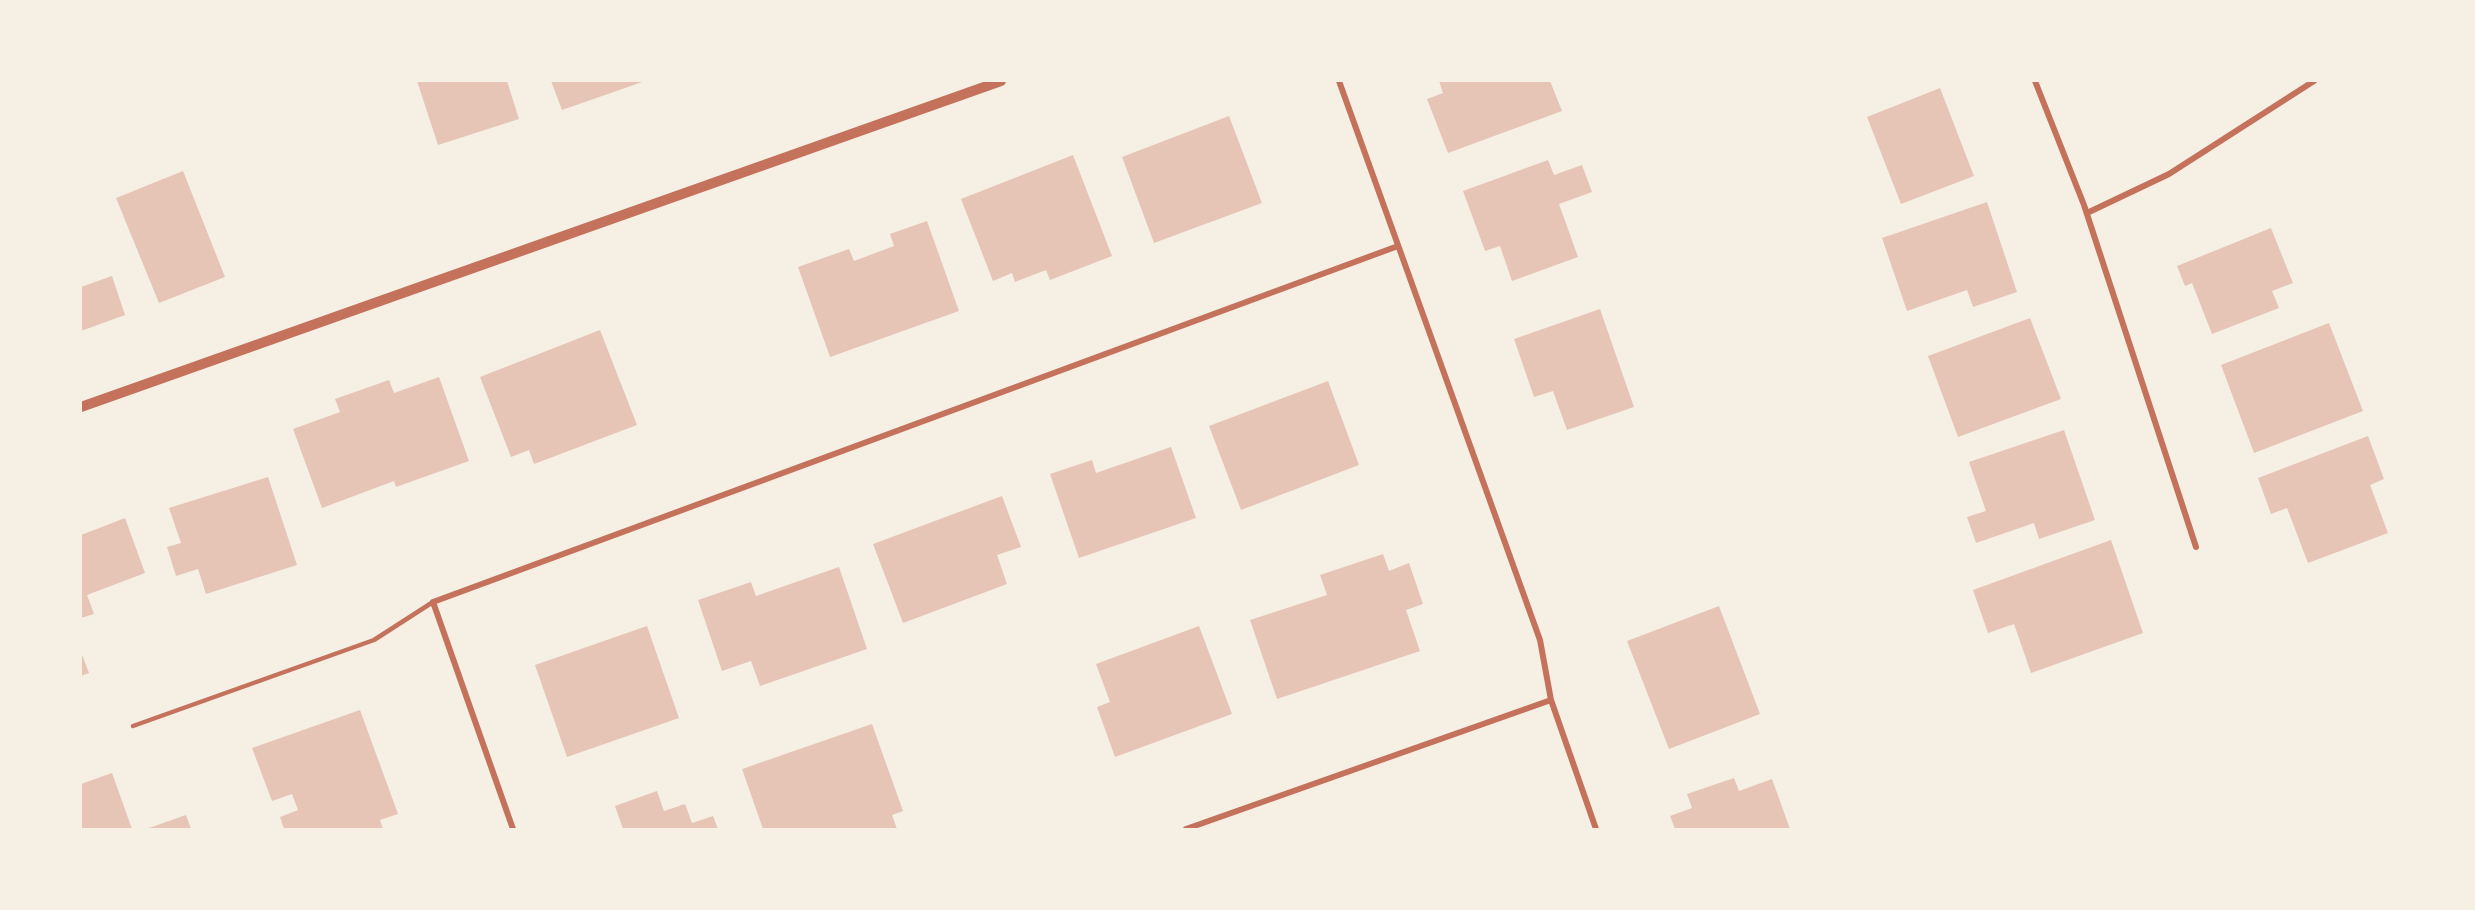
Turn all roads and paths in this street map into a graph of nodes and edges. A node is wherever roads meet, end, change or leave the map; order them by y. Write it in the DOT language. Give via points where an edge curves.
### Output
graph roads {
  1 [pos="1001,81"];
  2 [pos="1339,81"];
  3 [pos="2035,81"];
  4 [pos="2314,81"];
  5 [pos="2087,213"];
  6 [pos="1398,246"];
  7 [pos="81,407"];
  8 [pos="2196,548"];
  9 [pos="433,602"];
  10 [pos="1551,700"];
  11 [pos="133,726"];
  12 [pos="513,829"];
  13 [pos="1186,829"];
  14 [pos="1596,829"];
  1 -- 7 [label="street"];
  2 -- 6 [label="street"];
  3 -- 5 [label="street"];
  4 -- 5 [label="street" via="2169,174"];
  5 -- 8 [label="street"];
  6 -- 9 [label="street"];
  6 -- 10 [label="street" via="1540,640"];
  9 -- 11 [label="lane" via="374,640"];
  9 -- 12 [label="street"];
  10 -- 13 [label="street"];
  10 -- 14 [label="street"];
}
